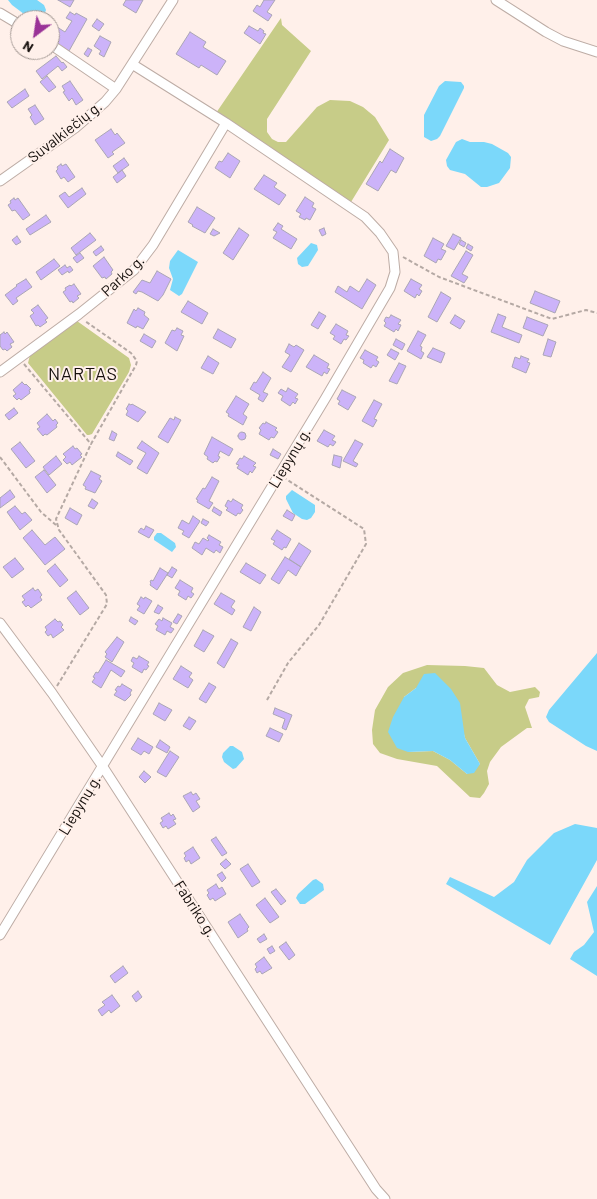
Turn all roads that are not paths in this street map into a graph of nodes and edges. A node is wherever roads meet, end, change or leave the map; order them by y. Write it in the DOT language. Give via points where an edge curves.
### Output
graph roads {
  1 [pos="173,0"];
  2 [pos="496,0"];
  3 [pos="60,51"];
  4 [pos="597,52"];
  5 [pos="132,64"];
  6 [pos="116,88"];
  7 [pos="226,123"];
  8 [pos="0,181"];
  9 [pos="0,372"];
  10 [pos="0,623"];
  11 [pos="103,766"];
  12 [pos="0,936"];
  13 [pos="385,1199"];
  1 -- 5 [label="street, Suvalkiečių g."];
  2 -- 4 [label="street" via="546,32"];
  3 -- 6 [label="street"];
  5 -- 6 [label="street, Suvalkiečių g."];
  5 -- 7 [label="street"];
  6 -- 8 [label="street, Suvalkiečių g." via="85,120"];
  7 -- 9 [label="street, Parko g." via="144,259 79,314"];
  7 -- 11 [label="street, Liepynų g." via="365,216 393,252 395,272 390,288 280,475"];
  10 -- 11 [label="street, Fabriko g."];
  11 -- 12 [label="street, Liepynų g."];
  11 -- 13 [label="street, Fabriko g."];
}
